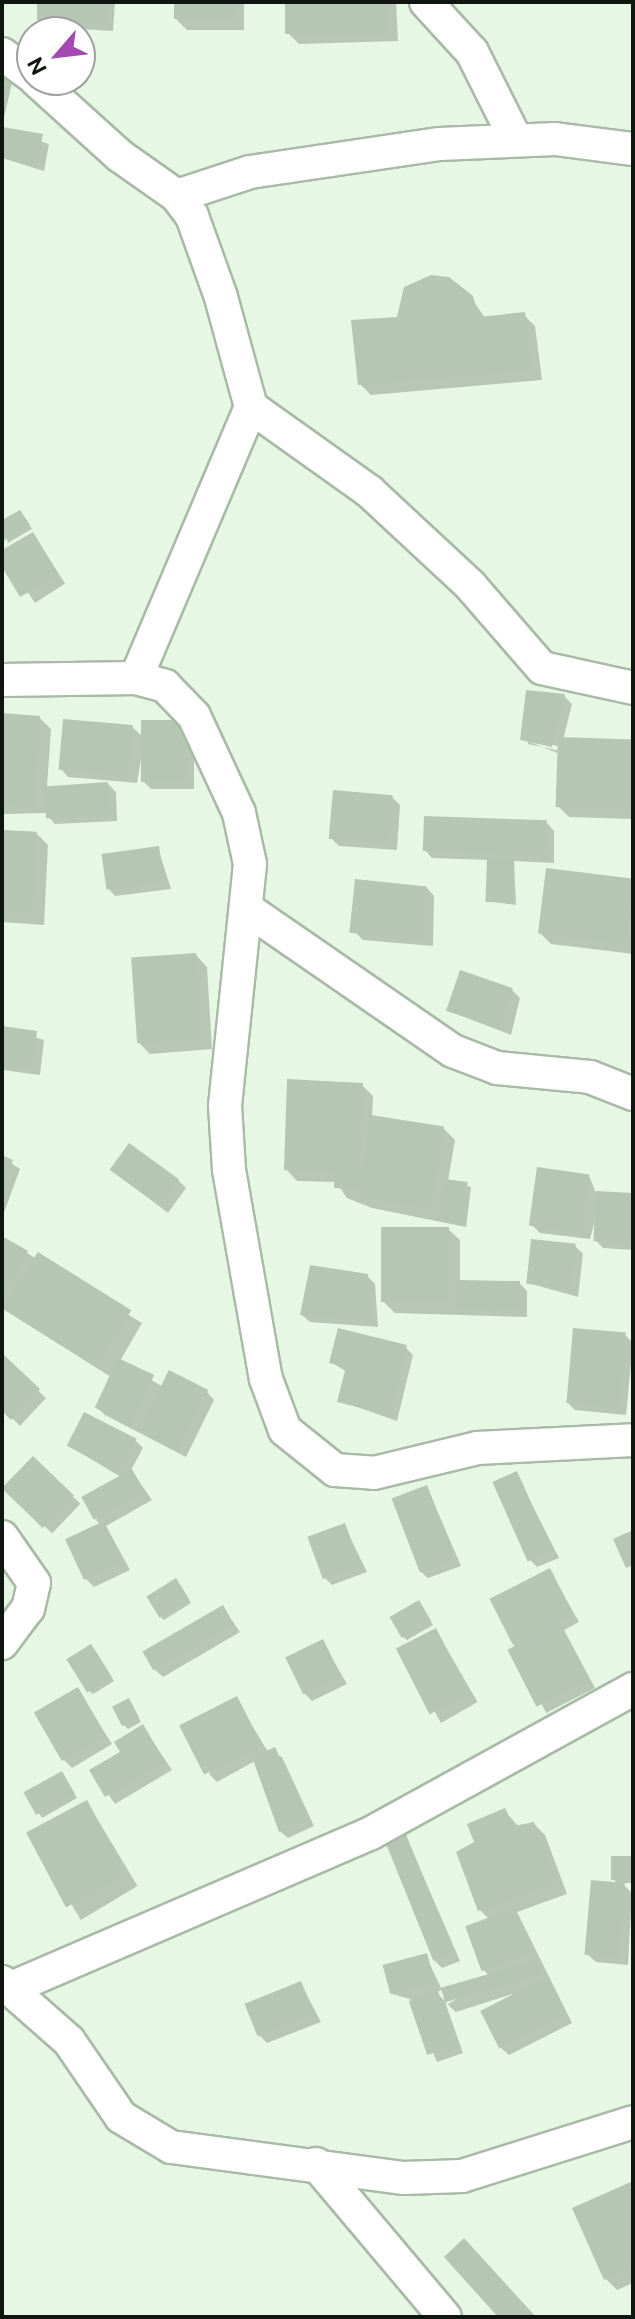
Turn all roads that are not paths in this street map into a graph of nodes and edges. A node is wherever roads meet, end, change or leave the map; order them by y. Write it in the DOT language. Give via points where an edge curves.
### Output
graph roads {
  1 [pos="426,2"];
  2 [pos="54,96"];
  3 [pos="516,140"];
  4 [pos="633,149"];
  5 [pos="177,196"];
  6 [pos="251,407"];
  7 [pos="136,678"];
  8 [pos="2,680"];
  9 [pos="633,688"];
  10 [pos="247,909"];
  11 [pos="633,1094"];
  12 [pos="633,1440"];
  13 [pos="2,1537"];
  14 [pos="2,1643"];
  15 [pos="633,1689"];
  16 [pos="6,1985"];
  17 [pos="633,2122"];
  18 [pos="316,2164"];
  19 [pos="445,2317"];
  1 -- 3 [label="street" via="472,52"];
  2 -- 5 [label="street" via="120,156"];
  3 -- 4 [label="street"];
  3 -- 5 [label="street" via="287,165"];
  5 -- 6 [label="street" via="192,216 221,297"];
  6 -- 7 [label="street"];
  6 -- 9 [label="street" via="370,492 470,585 542,668 570,680"];
  7 -- 8 [label="street"];
  7 -- 10 [label="street" via="165,686 194,716 218,758 250,864"];
  10 -- 11 [label="street" via="453,1051 497,1068 590,1077"];
  10 -- 12 [label="street" via="225,1106 229,1170 266,1379 285,1430 335,1470 374,1473 477,1448"];
  13 -- 14 [label="street" via="34,1583 28,1608"];
  15 -- 16 [label="street" via="371,1833"];
  16 -- 18 [label="street" via="69,2041 121,2117 171,2147"];
  17 -- 18 [label="street" via="462,2176 404,2178"];
  18 -- 19 [label="street"];
}
